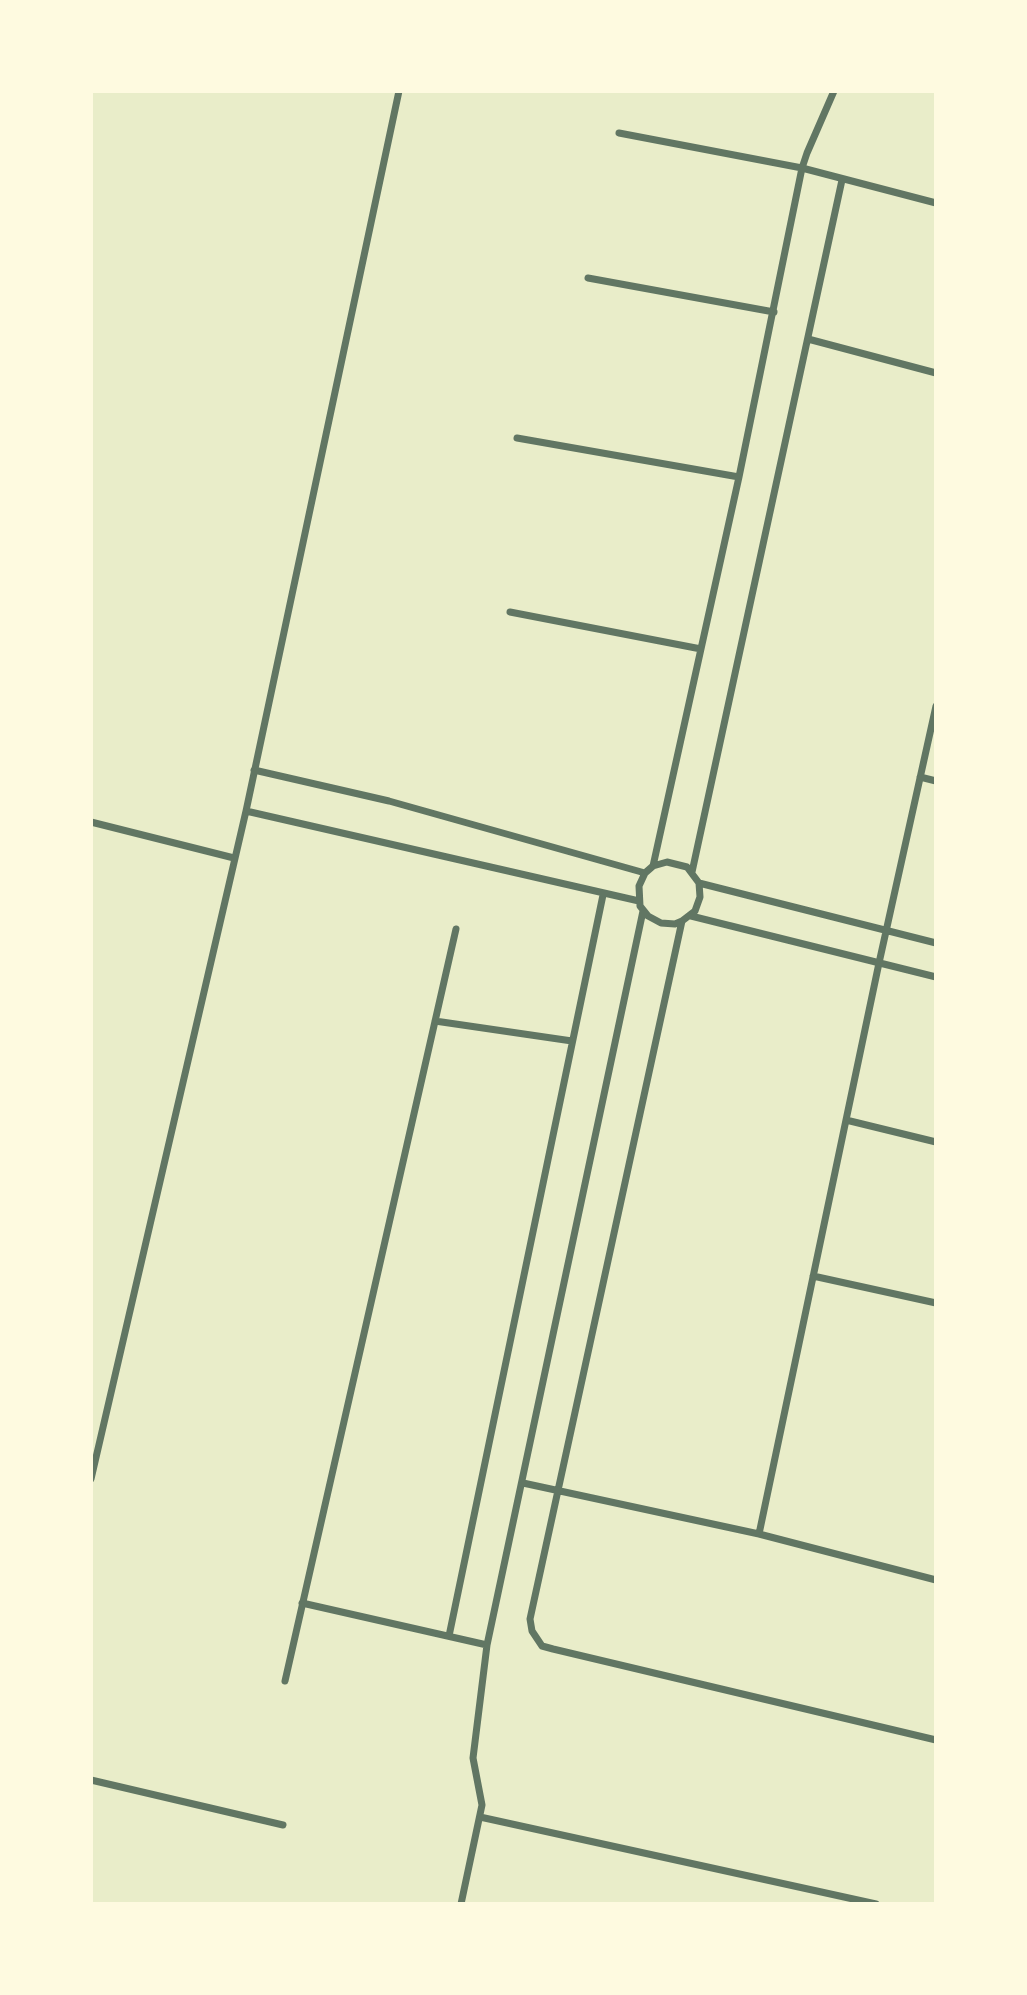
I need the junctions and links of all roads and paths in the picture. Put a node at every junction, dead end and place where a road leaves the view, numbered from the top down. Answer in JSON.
{"nodes":[{"id":1,"x":399,"y":91,"type":"edge"},
{"id":2,"x":834,"y":91,"type":"edge"},
{"id":3,"x":619,"y":133,"type":"dead end"},
{"id":4,"x":803,"y":168,"type":"junction"},
{"id":5,"x":842,"y":180,"type":"junction"},
{"id":6,"x":936,"y":203,"type":"edge"},
{"id":7,"x":588,"y":278,"type":"dead end"},
{"id":8,"x":774,"y":312,"type":"junction"},
{"id":9,"x":808,"y":339,"type":"junction"},
{"id":10,"x":936,"y":373,"type":"edge"},
{"id":11,"x":517,"y":438,"type":"dead end"},
{"id":12,"x":739,"y":477,"type":"junction"},
{"id":13,"x":510,"y":612,"type":"dead end"},
{"id":14,"x":701,"y":649,"type":"junction"},
{"id":15,"x":936,"y":706,"type":"edge"},
{"id":16,"x":254,"y":770,"type":"junction"},
{"id":17,"x":920,"y":777,"type":"junction"},
{"id":18,"x":936,"y":781,"type":"edge"},
{"id":19,"x":246,"y":811,"type":"junction"},
{"id":20,"x":91,"y":822,"type":"edge"},
{"id":21,"x":234,"y":858,"type":"junction"},
{"id":22,"x":653,"y":866,"type":"junction"},
{"id":23,"x":692,"y":872,"type":"junction"},
{"id":24,"x":645,"y":873,"type":"junction"},
{"id":25,"x":699,"y":883,"type":"junction"},
{"id":26,"x":603,"y":894,"type":"junction"},
{"id":27,"x":639,"y":901,"type":"junction"},
{"id":28,"x":643,"y":911,"type":"junction"},
{"id":29,"x":691,"y":916,"type":"junction"},
{"id":30,"x":682,"y":921,"type":"junction"},
{"id":31,"x":456,"y":929,"type":"dead end"},
{"id":32,"x":888,"y":931,"type":"junction"},
{"id":33,"x":936,"y":943,"type":"edge"},
{"id":34,"x":879,"y":963,"type":"junction"},
{"id":35,"x":936,"y":977,"type":"edge"},
{"id":36,"x":435,"y":1021,"type":"junction"},
{"id":37,"x":572,"y":1041,"type":"junction"},
{"id":38,"x":846,"y":1121,"type":"junction"},
{"id":39,"x":936,"y":1142,"type":"edge"},
{"id":40,"x":813,"y":1276,"type":"junction"},
{"id":41,"x":936,"y":1303,"type":"edge"},
{"id":42,"x":91,"y":1479,"type":"edge"},
{"id":43,"x":523,"y":1483,"type":"junction"},
{"id":44,"x":559,"y":1491,"type":"junction"},
{"id":45,"x":759,"y":1534,"type":"junction"},
{"id":46,"x":936,"y":1580,"type":"edge"},
{"id":47,"x":302,"y":1603,"type":"junction"},
{"id":48,"x":449,"y":1636,"type":"junction"},
{"id":49,"x":487,"y":1645,"type":"junction"},
{"id":50,"x":285,"y":1681,"type":"dead end"},
{"id":51,"x":936,"y":1740,"type":"edge"},
{"id":52,"x":91,"y":1780,"type":"edge"},
{"id":53,"x":480,"y":1817,"type":"junction"},
{"id":54,"x":283,"y":1825,"type":"dead end"},
{"id":55,"x":461,"y":1904,"type":"edge"},
{"id":56,"x":876,"y":1904,"type":"edge"}],
"edges":[{"from":1,"to":16,"type":"street"},
{"from":2,"to":4,"type":"street"},
{"from":3,"to":4,"type":"street"},
{"from":4,"to":5,"type":"street"},
{"from":4,"to":8,"type":"street"},
{"from":5,"to":6,"type":"street"},
{"from":5,"to":9,"type":"street"},
{"from":7,"to":8,"type":"street"},
{"from":8,"to":12,"type":"street"},
{"from":9,"to":10,"type":"street"},
{"from":9,"to":23,"type":"street"},
{"from":11,"to":12,"type":"street"},
{"from":12,"to":14,"type":"street"},
{"from":13,"to":14,"type":"street"},
{"from":14,"to":22,"type":"street"},
{"from":15,"to":17,"type":"street"},
{"from":16,"to":19,"type":"street"},
{"from":16,"to":24,"type":"street"},
{"from":17,"to":18,"type":"street"},
{"from":17,"to":32,"type":"street"},
{"from":19,"to":21,"type":"street"},
{"from":19,"to":26,"type":"street"},
{"from":20,"to":21,"type":"street"},
{"from":21,"to":42,"type":"street"},
{"from":22,"to":23,"type":"street"},
{"from":22,"to":24,"type":"street"},
{"from":23,"to":25,"type":"street"},
{"from":24,"to":27,"type":"street"},
{"from":25,"to":29,"type":"street"},
{"from":25,"to":32,"type":"street"},
{"from":26,"to":27,"type":"street"},
{"from":26,"to":37,"type":"street"},
{"from":27,"to":28,"type":"street"},
{"from":28,"to":30,"type":"street"},
{"from":28,"to":43,"type":"street"},
{"from":29,"to":30,"type":"street"},
{"from":29,"to":34,"type":"street"},
{"from":30,"to":44,"type":"street"},
{"from":31,"to":36,"type":"street"},
{"from":32,"to":33,"type":"street"},
{"from":32,"to":34,"type":"street"},
{"from":34,"to":35,"type":"street"},
{"from":34,"to":38,"type":"street"},
{"from":36,"to":37,"type":"street"},
{"from":36,"to":47,"type":"street"},
{"from":37,"to":48,"type":"street"},
{"from":38,"to":39,"type":"street"},
{"from":38,"to":40,"type":"street"},
{"from":40,"to":41,"type":"street"},
{"from":40,"to":45,"type":"street"},
{"from":43,"to":44,"type":"street"},
{"from":43,"to":49,"type":"street"},
{"from":44,"to":45,"type":"street"},
{"from":44,"to":51,"type":"street"},
{"from":45,"to":46,"type":"street"},
{"from":47,"to":48,"type":"street"},
{"from":47,"to":50,"type":"street"},
{"from":48,"to":49,"type":"street"},
{"from":49,"to":53,"type":"street"},
{"from":52,"to":54,"type":"street"},
{"from":53,"to":55,"type":"street"},
{"from":53,"to":56,"type":"street"}]}
